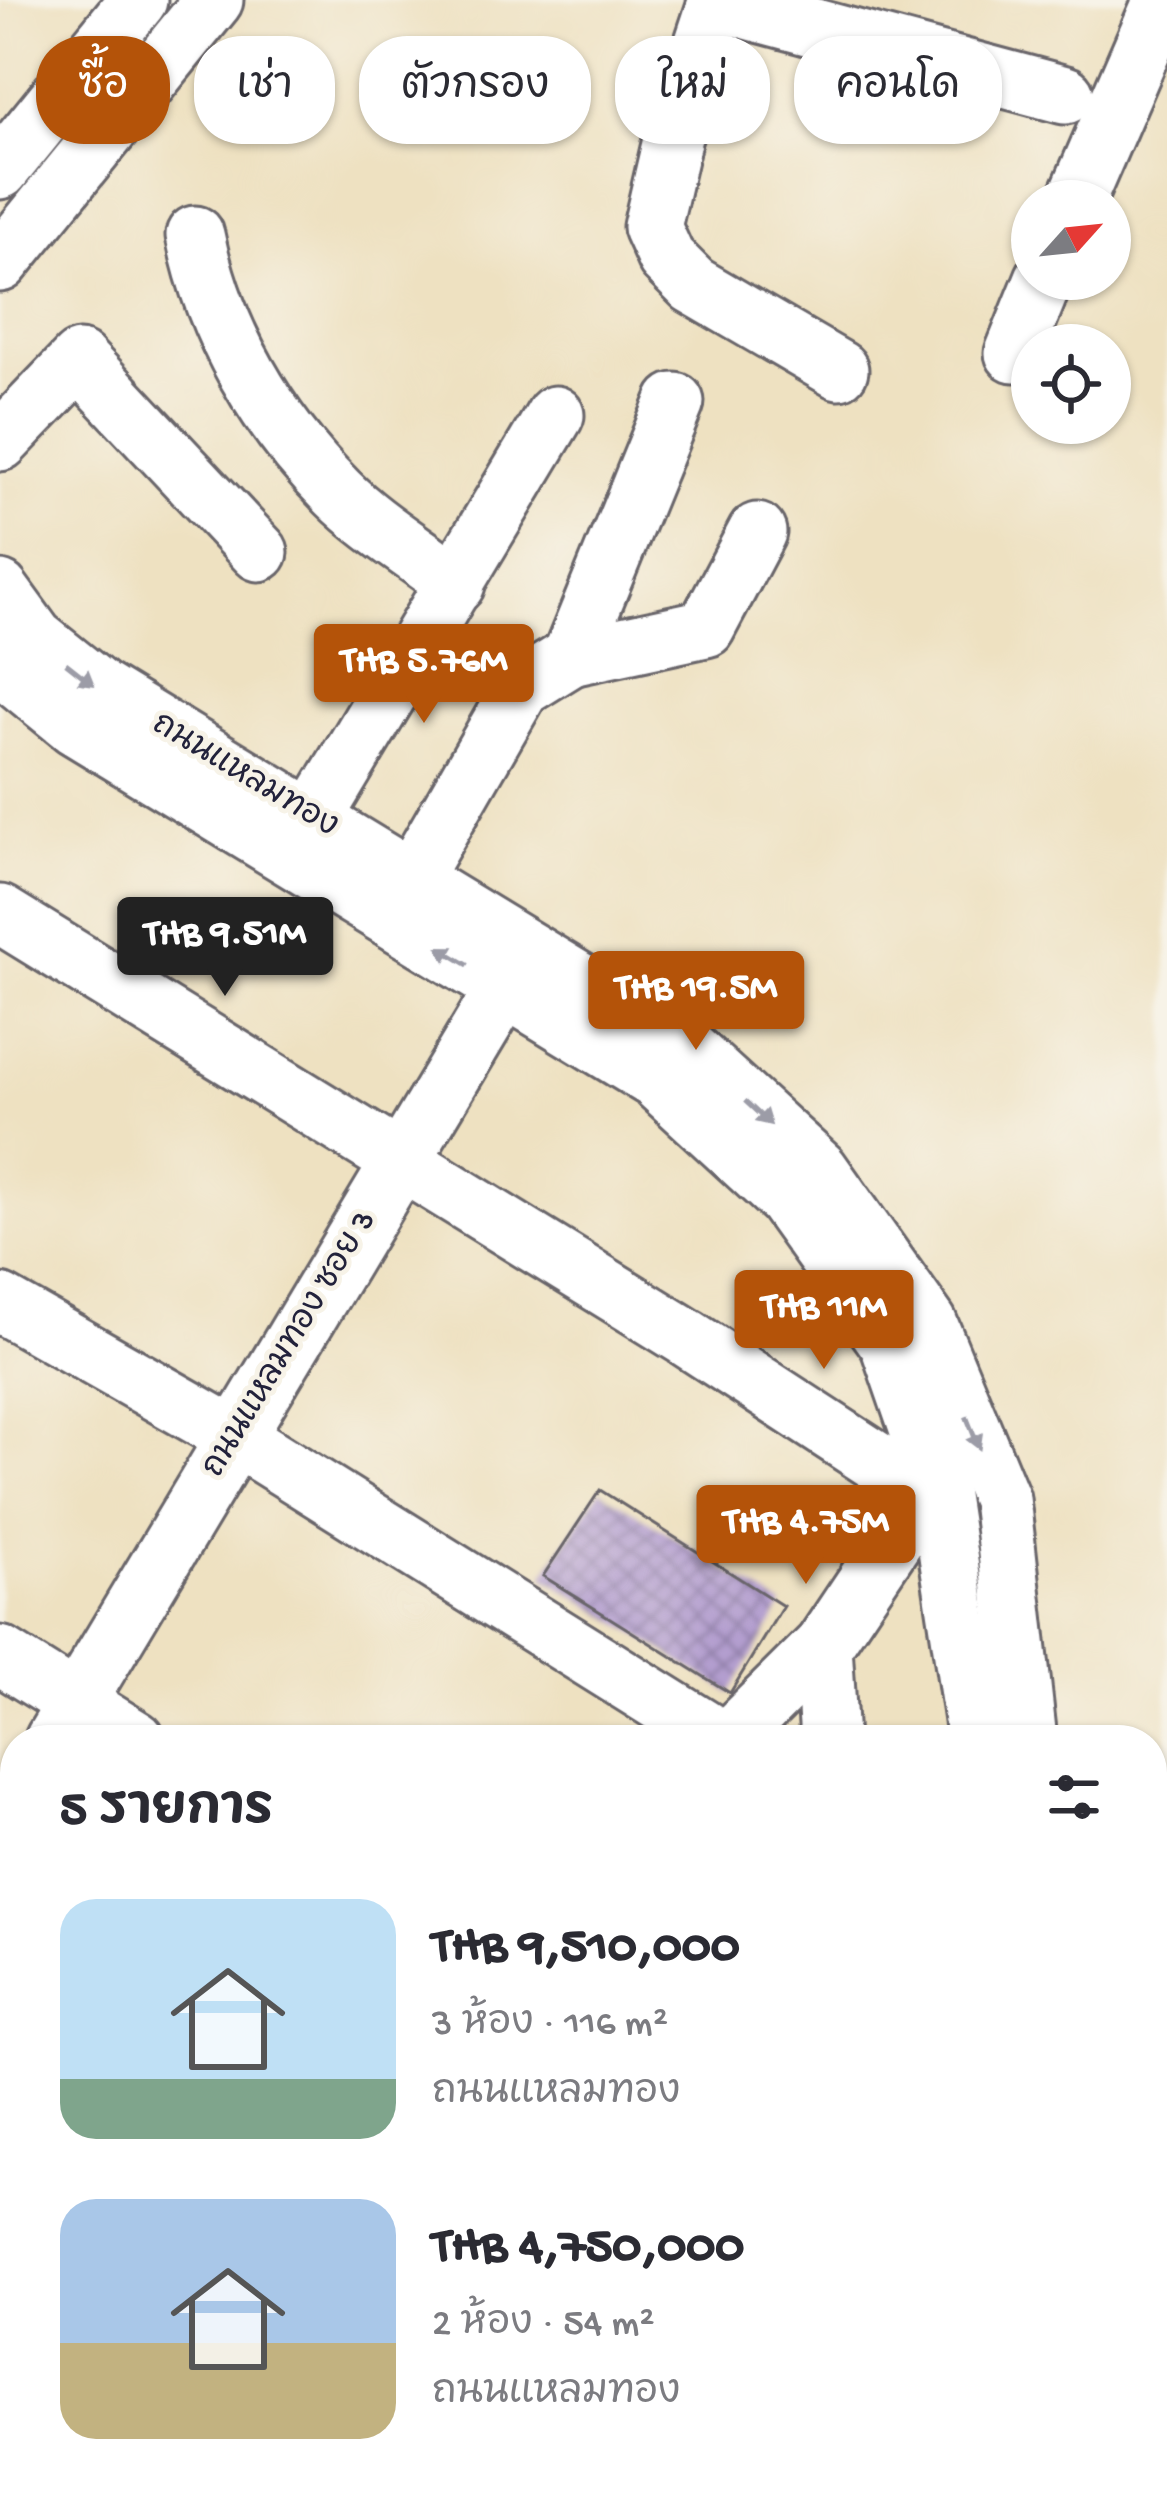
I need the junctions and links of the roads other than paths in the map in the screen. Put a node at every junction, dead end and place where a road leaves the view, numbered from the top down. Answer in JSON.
{"nodes":[{"id":1,"x":138,"y":0,"type":"edge"},
{"id":2,"x":214,"y":0,"type":"edge"},
{"id":3,"x":1163,"y":0,"type":"edge"},
{"id":4,"x":718,"y":1,"type":"edge"},
{"id":5,"x":1065,"y":95,"type":"dead end"},
{"id":6,"x":6,"y":150,"type":"edge"},
{"id":7,"x":1085,"y":180,"type":"edge"},
{"id":8,"x":63,"y":185,"type":"junction"},
{"id":9,"x":196,"y":235,"type":"dead end"},
{"id":10,"x":0,"y":263,"type":"edge"},
{"id":11,"x":839,"y":370,"type":"dead end"},
{"id":12,"x":674,"y":402,"type":"dead end"},
{"id":13,"x":555,"y":415,"type":"dead end"},
{"id":14,"x":0,"y":442,"type":"edge"},
{"id":15,"x":757,"y":532,"type":"dead end"},
{"id":16,"x":259,"y":552,"type":"dead end"},
{"id":17,"x":456,"y":584,"type":"junction"},
{"id":18,"x":0,"y":590,"type":"edge"},
{"id":19,"x":571,"y":657,"type":"junction"},
{"id":20,"x":0,"y":665,"type":"edge"},
{"id":21,"x":313,"y":819,"type":"junction"},
{"id":22,"x":411,"y":879,"type":"junction"},
{"id":23,"x":0,"y":914,"type":"edge"},
{"id":24,"x":517,"y":969,"type":"junction"},
{"id":25,"x":400,"y":1163,"type":"junction"},
{"id":26,"x":0,"y":1303,"type":"edge"},
{"id":27,"x":236,"y":1437,"type":"junction"},
{"id":28,"x":937,"y":1483,"type":"junction"},
{"id":29,"x":823,"y":1646,"type":"junction"},
{"id":30,"x":0,"y":1655,"type":"edge"},
{"id":31,"x":66,"y":1720,"type":"edge"},
{"id":32,"x":701,"y":1725,"type":"edge"},
{"id":33,"x":741,"y":1725,"type":"edge"},
{"id":34,"x":828,"y":1725,"type":"edge"},
{"id":35,"x":974,"y":1725,"type":"edge"},
{"id":36,"x":1026,"y":1725,"type":"edge"}],
"edges":[{"from":1,"to":6,"type":"street"},
{"from":2,"to":8,"type":"street"},
{"from":3,"to":7,"type":"street"},
{"from":4,"to":5,"type":"street"},
{"from":4,"to":11,"type":"street"},
{"from":6,"to":8,"type":"street"},
{"from":8,"to":10,"type":"street"},
{"from":9,"to":17,"type":"street"},
{"from":12,"to":19,"type":"street"},
{"from":13,"to":17,"type":"street"},
{"from":14,"to":16,"type":"street"},
{"from":15,"to":19,"type":"street"},
{"from":17,"to":21,"type":"street"},
{"from":18,"to":21,"type":"street","name":"ถนนแหลมทอง","one_way":true},
{"from":19,"to":22,"type":"street"},
{"from":24,"to":20,"type":"street","name":"ถนนแหลมทอง","one_way":true},
{"from":21,"to":22,"type":"street","name":"ถนนแหลมทอง"},
{"from":22,"to":24,"type":"street","name":"ถนนแหลมทอง"},
{"from":23,"to":25,"type":"street"},
{"from":24,"to":25,"type":"street","name":"ถนนแหลมทอง ซอย 3"},
{"from":24,"to":28,"type":"street","name":"ถนนแหลมทอง"},
{"from":24,"to":36,"type":"street","name":"ถนนแหลมทอง","one_way":true},
{"from":25,"to":27,"type":"street","name":"ถนนแหลมทอง ซอย 3"},
{"from":25,"to":28,"type":"street"},
{"from":26,"to":27,"type":"street"},
{"from":27,"to":31,"type":"street","name":"ถนนแหลมทอง ซอย 3"},
{"from":27,"to":32,"type":"street"},
{"from":28,"to":29,"type":"street"},
{"from":28,"to":35,"type":"street","name":"ถนนแหลมทอง"},
{"from":29,"to":33,"type":"street"},
{"from":29,"to":34,"type":"street"},
{"from":30,"to":31,"type":"street"}]}
